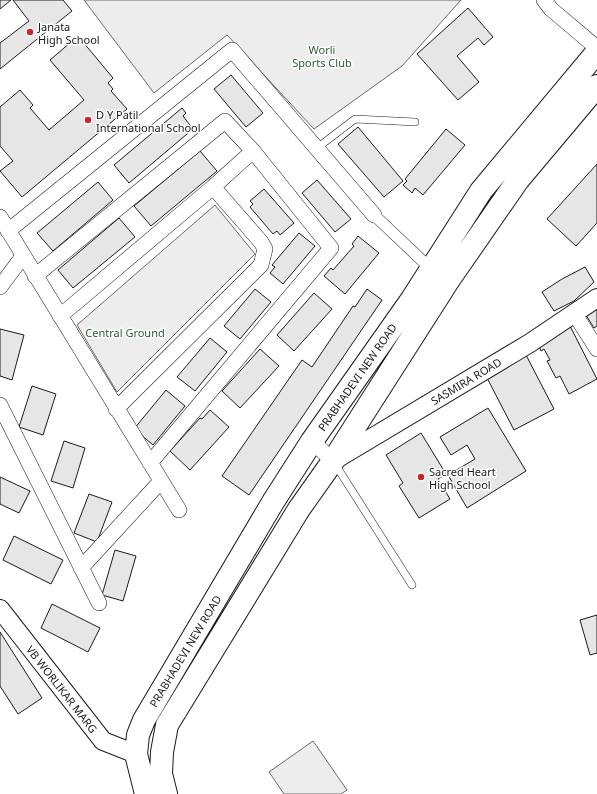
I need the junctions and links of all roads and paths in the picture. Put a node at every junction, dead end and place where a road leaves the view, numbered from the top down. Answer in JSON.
{"nodes":[{"id":1,"x":544,"y":0,"type":"edge"},
{"id":2,"x":597,"y":48,"type":"edge"},
{"id":3,"x":597,"y":52,"type":"edge"},
{"id":4,"x":597,"y":86,"type":"edge"},
{"id":5,"x":415,"y":122,"type":"dead end"},
{"id":6,"x":317,"y":148,"type":"junction"},
{"id":7,"x":252,"y":151,"type":"junction"},
{"id":8,"x":213,"y":187,"type":"junction"},
{"id":9,"x":374,"y":214,"type":"joint"},
{"id":10,"x":0,"y":217,"type":"edge"},
{"id":11,"x":8,"y":231,"type":"junction"},
{"id":12,"x":23,"y":256,"type":"junction"},
{"id":13,"x":431,"y":269,"type":"junction"},
{"id":14,"x":35,"y":276,"type":"junction"},
{"id":15,"x":0,"y":286,"type":"edge"},
{"id":16,"x":597,"y":298,"type":"edge"},
{"id":17,"x":574,"y":313,"type":"junction"},
{"id":18,"x":60,"y":316,"type":"junction"},
{"id":19,"x":597,"y":349,"type":"edge"},
{"id":20,"x":0,"y":405,"type":"edge"},
{"id":21,"x":116,"y":408,"type":"junction"},
{"id":22,"x":312,"y":440,"type":"junction"},
{"id":23,"x":333,"y":461,"type":"junction"},
{"id":24,"x":150,"y":463,"type":"junction"},
{"id":25,"x":161,"y":481,"type":"junction"},
{"id":26,"x":179,"y":510,"type":"dead end"},
{"id":27,"x":81,"y":568,"type":"junction"},
{"id":28,"x":412,"y":585,"type":"dead end"},
{"id":29,"x":99,"y":603,"type":"dead end"},
{"id":30,"x":0,"y":609,"type":"edge"},
{"id":31,"x":136,"y":754,"type":"junction"},
{"id":32,"x":146,"y":794,"type":"edge"},
{"id":33,"x":166,"y":794,"type":"edge"}],
"edges":[{"from":1,"to":2,"type":"street"},
{"from":3,"to":13,"type":"main road","name":"PRABHADEVI NEW ROAD"},
{"from":4,"to":23,"type":"main road","name":"PRABHADEVI NEW ROAD"},
{"from":5,"to":6,"type":"lane"},
{"from":6,"to":9,"type":"street"},
{"from":6,"to":11,"type":"street"},
{"from":7,"to":8,"type":"street"},
{"from":7,"to":14,"type":"street"},
{"from":7,"to":24,"type":"street"},
{"from":8,"to":18,"type":"street"},
{"from":8,"to":21,"type":"street"},
{"from":9,"to":13,"type":"street"},
{"from":10,"to":11,"type":"street"},
{"from":11,"to":12,"type":"street"},
{"from":12,"to":14,"type":"street"},
{"from":12,"to":15,"type":"street"},
{"from":13,"to":22,"type":"main road","name":"PRABHADEVI NEW ROAD"},
{"from":14,"to":18,"type":"street"},
{"from":16,"to":17,"type":"street","name":"SASMIRA ROAD"},
{"from":17,"to":19,"type":"street"},
{"from":17,"to":23,"type":"street","name":"SASMIRA ROAD"},
{"from":18,"to":21,"type":"street"},
{"from":20,"to":27,"type":"street"},
{"from":21,"to":24,"type":"street"},
{"from":22,"to":23,"type":"street"},
{"from":22,"to":31,"type":"main road","name":"PRABHADEVI NEW ROAD"},
{"from":23,"to":28,"type":"lane"},
{"from":23,"to":33,"type":"main road","name":"PRABHADEVI NEW ROAD"},
{"from":24,"to":25,"type":"street"},
{"from":25,"to":26,"type":"street"},
{"from":25,"to":27,"type":"street"},
{"from":27,"to":29,"type":"street"},
{"from":30,"to":31,"type":"street","name":"VB WORLIKAR MARG"},
{"from":31,"to":32,"type":"main road"}]}
